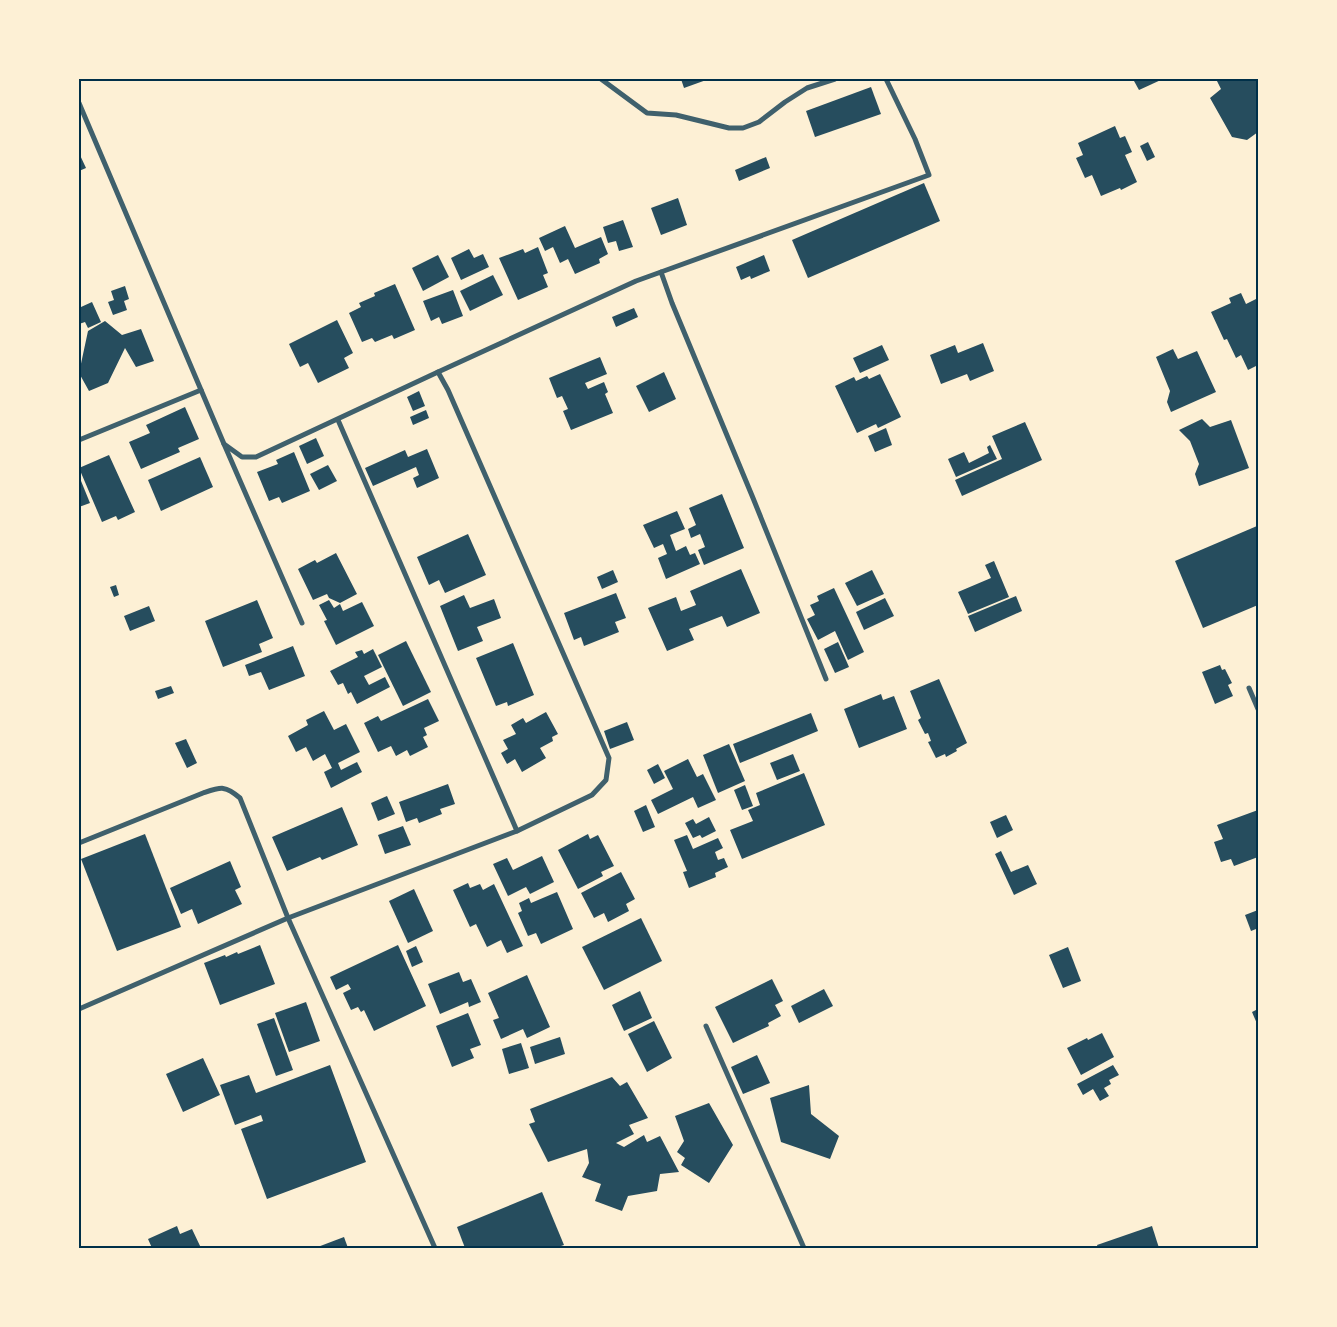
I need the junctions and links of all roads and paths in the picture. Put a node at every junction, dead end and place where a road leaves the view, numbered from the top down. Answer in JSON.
{"nodes":[{"id":1,"x":601,"y":79,"type":"edge"},
{"id":2,"x":835,"y":79,"type":"edge"},
{"id":3,"x":886,"y":79,"type":"edge"},
{"id":4,"x":79,"y":103,"type":"edge"},
{"id":5,"x":661,"y":272,"type":"junction"},
{"id":6,"x":438,"y":372,"type":"junction"},
{"id":7,"x":202,"y":390,"type":"junction"},
{"id":8,"x":338,"y":420,"type":"junction"},
{"id":9,"x":79,"y":440,"type":"edge"},
{"id":10,"x":224,"y":444,"type":"junction"},
{"id":11,"x":302,"y":623,"type":"dead end"},
{"id":12,"x":826,"y":678,"type":"dead end"},
{"id":13,"x":1249,"y":688,"type":"dead end"},
{"id":14,"x":1258,"y":709,"type":"edge"},
{"id":15,"x":517,"y":831,"type":"junction"},
{"id":16,"x":79,"y":843,"type":"edge"},
{"id":17,"x":288,"y":918,"type":"junction"},
{"id":18,"x":79,"y":1009,"type":"edge"},
{"id":19,"x":706,"y":1026,"type":"dead end"},
{"id":20,"x":435,"y":1248,"type":"edge"},
{"id":21,"x":804,"y":1248,"type":"edge"}],
"edges":[{"from":1,"to":2,"type":"street"},
{"from":3,"to":5,"type":"street"},
{"from":4,"to":7,"type":"street"},
{"from":5,"to":6,"type":"street"},
{"from":5,"to":12,"type":"street"},
{"from":6,"to":8,"type":"street"},
{"from":6,"to":15,"type":"street"},
{"from":7,"to":9,"type":"street"},
{"from":7,"to":10,"type":"street"},
{"from":8,"to":10,"type":"street"},
{"from":8,"to":15,"type":"street"},
{"from":10,"to":11,"type":"street"},
{"from":13,"to":14,"type":"street"},
{"from":15,"to":17,"type":"street"},
{"from":16,"to":17,"type":"street"},
{"from":17,"to":18,"type":"street"},
{"from":17,"to":20,"type":"street"},
{"from":19,"to":21,"type":"street"}]}
